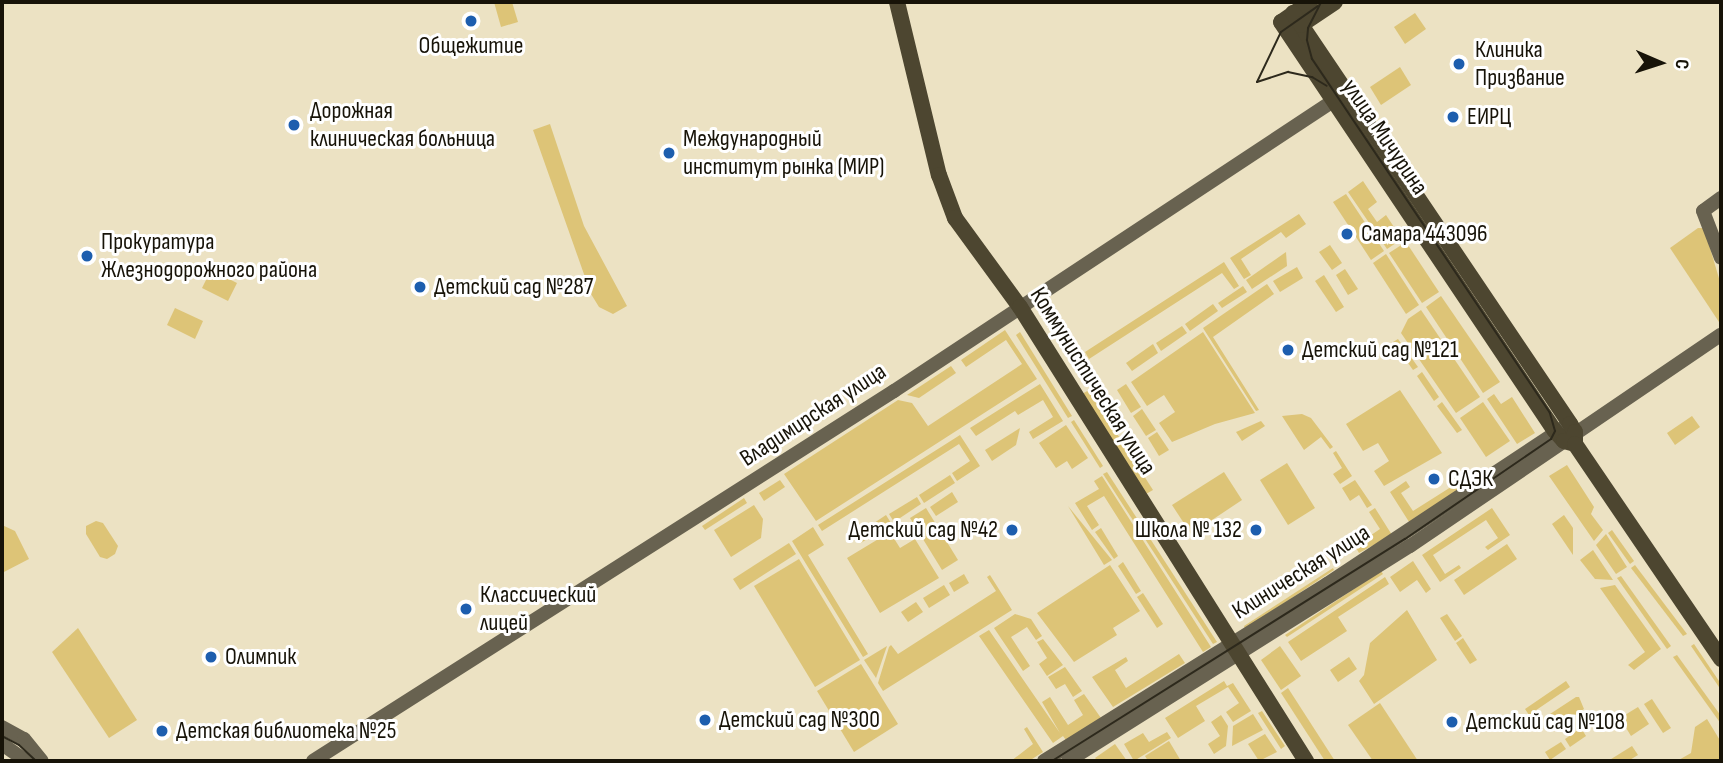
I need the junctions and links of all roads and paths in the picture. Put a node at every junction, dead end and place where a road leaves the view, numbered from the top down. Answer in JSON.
{"nodes":[{"id":1,"x":897,"y":2,"type":"edge"},
{"id":2,"x":1310,"y":2,"type":"edge"},
{"id":3,"x":1335,"y":2,"type":"edge"},
{"id":4,"x":1292,"y":20,"type":"junction"},
{"id":5,"x":1333,"y":100,"type":"junction"},
{"id":6,"x":1721,"y":198,"type":"edge"},
{"id":7,"x":1721,"y":258,"type":"edge"},
{"id":8,"x":1020,"y":307,"type":"junction"},
{"id":9,"x":1721,"y":335,"type":"edge"},
{"id":10,"x":1570,"y":433,"type":"junction"},
{"id":11,"x":1235,"y":649,"type":"junction"},
{"id":12,"x":1721,"y":659,"type":"edge"},
{"id":13,"x":2,"y":727,"type":"edge"},
{"id":14,"x":2,"y":744,"type":"edge"},
{"id":15,"x":26,"y":761,"type":"edge"},
{"id":16,"x":42,"y":761,"type":"edge"},
{"id":17,"x":313,"y":761,"type":"edge"},
{"id":18,"x":1044,"y":761,"type":"edge"},
{"id":19,"x":1068,"y":761,"type":"edge"},
{"id":20,"x":1306,"y":761,"type":"edge"}],
"edges":[{"from":1,"to":8,"type":"main road","name":"Коммунистическая улица"},
{"from":2,"to":4,"type":"main road"},
{"from":3,"to":4,"type":"main road"},
{"from":4,"to":5,"type":"main road","name":"улица Мичурина"},
{"from":4,"to":10,"type":"main road","name":"улица Мичурина"},
{"from":5,"to":8,"type":"street","name":"Владимирская улица"},
{"from":5,"to":10,"type":"main road","name":"улица Мичурина"},
{"from":6,"to":7,"type":"street"},
{"from":8,"to":11,"type":"main road","name":"Коммунистическая улица"},
{"from":8,"to":17,"type":"street","name":"Владимирская улица"},
{"from":9,"to":10,"type":"street","name":"Клиническая улица"},
{"from":10,"to":11,"type":"street","name":"Клиническая улица"},
{"from":10,"to":12,"type":"main road","name":"улица Мичурина"},
{"from":11,"to":18,"type":"street","name":"Клиническая улица"},
{"from":11,"to":19,"type":"street","name":"Клиническая улица"},
{"from":11,"to":20,"type":"main road","name":"Коммунистическая улица"},
{"from":13,"to":16,"type":"street"},
{"from":14,"to":15,"type":"street"}]}
